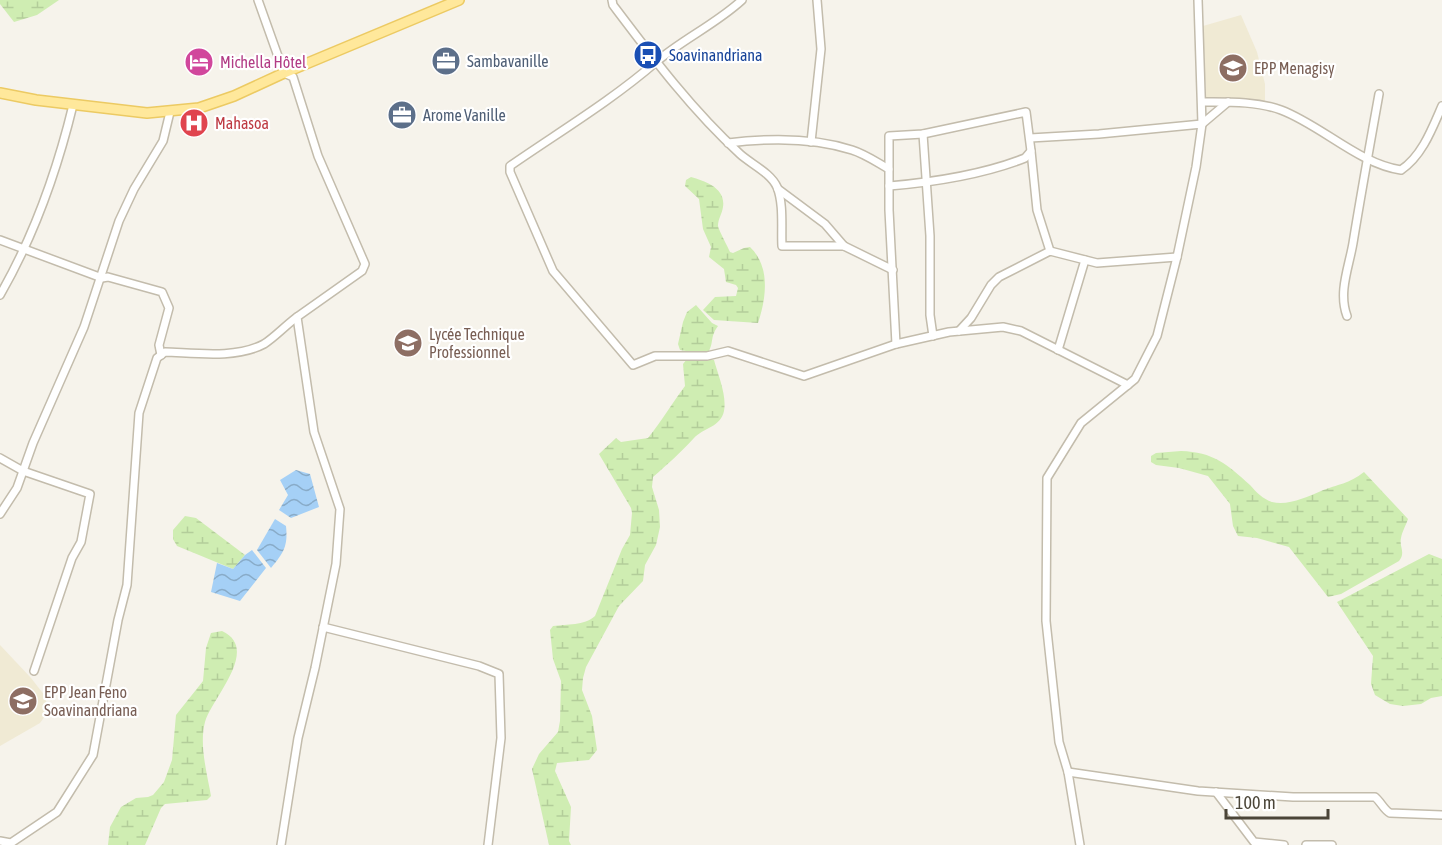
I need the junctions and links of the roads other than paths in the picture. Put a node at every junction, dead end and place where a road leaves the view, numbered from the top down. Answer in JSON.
{"nodes":[{"id":1,"x":258,"y":0,"type":"edge"},
{"id":2,"x":459,"y":0,"type":"edge"},
{"id":3,"x":612,"y":0,"type":"edge"},
{"id":4,"x":742,"y":0,"type":"edge"},
{"id":5,"x":817,"y":0,"type":"edge"},
{"id":6,"x":1198,"y":0,"type":"edge"},
{"id":7,"x":446,"y":3,"type":"edge"},
{"id":8,"x":656,"y":62,"type":"junction"},
{"id":9,"x":284,"y":73,"type":"junction"},
{"id":10,"x":0,"y":93,"type":"edge"},
{"id":11,"x":1379,"y":94,"type":"dead end"},
{"id":12,"x":1202,"y":102,"type":"junction"},
{"id":13,"x":1229,"y":102,"type":"junction"},
{"id":14,"x":73,"y":105,"type":"junction"},
{"id":15,"x":1442,"y":106,"type":"edge"},
{"id":16,"x":170,"y":112,"type":"junction"},
{"id":17,"x":1202,"y":124,"type":"junction"},
{"id":18,"x":923,"y":134,"type":"junction"},
{"id":19,"x":1030,"y":138,"type":"junction"},
{"id":20,"x":811,"y":142,"type":"junction"},
{"id":21,"x":728,"y":143,"type":"junction"},
{"id":22,"x":1031,"y":151,"type":"junction"},
{"id":23,"x":1368,"y":159,"type":"junction"},
{"id":24,"x":889,"y":169,"type":"junction"},
{"id":25,"x":926,"y":183,"type":"junction"},
{"id":26,"x":889,"y":186,"type":"junction"},
{"id":27,"x":778,"y":188,"type":"junction"},
{"id":28,"x":0,"y":240,"type":"edge"},
{"id":29,"x":843,"y":246,"type":"junction"},
{"id":30,"x":24,"y":247,"type":"junction"},
{"id":31,"x":1050,"y":250,"type":"junction"},
{"id":32,"x":1177,"y":257,"type":"junction"},
{"id":33,"x":1085,"y":260,"type":"junction"},
{"id":34,"x":893,"y":270,"type":"junction"},
{"id":35,"x":102,"y":278,"type":"junction"},
{"id":36,"x":0,"y":295,"type":"edge"},
{"id":37,"x":297,"y":316,"type":"junction"},
{"id":38,"x":1347,"y":316,"type":"dead end"},
{"id":39,"x":959,"y":331,"type":"junction"},
{"id":40,"x":933,"y":336,"type":"junction"},
{"id":41,"x":896,"y":344,"type":"junction"},
{"id":42,"x":1058,"y":350,"type":"junction"},
{"id":43,"x":161,"y":355,"type":"junction"},
{"id":44,"x":1128,"y":386,"type":"junction"},
{"id":45,"x":0,"y":458,"type":"edge"},
{"id":46,"x":23,"y":471,"type":"junction"},
{"id":47,"x":0,"y":514,"type":"edge"},
{"id":48,"x":323,"y":627,"type":"junction"},
{"id":49,"x":34,"y":671,"type":"dead end"},
{"id":50,"x":1068,"y":772,"type":"junction"},
{"id":51,"x":1216,"y":792,"type":"junction"},
{"id":52,"x":1442,"y":815,"type":"edge"},
{"id":53,"x":0,"y":841,"type":"edge"},
{"id":54,"x":281,"y":845,"type":"edge"},
{"id":55,"x":488,"y":845,"type":"edge"},
{"id":56,"x":1080,"y":845,"type":"edge"},
{"id":57,"x":1284,"y":845,"type":"edge"},
{"id":58,"x":1306,"y":845,"type":"edge"},
{"id":59,"x":1332,"y":845,"type":"edge"}],
"edges":[{"from":1,"to":9,"type":"street"},
{"from":2,"to":7,"type":"main road"},
{"from":3,"to":8,"type":"street"},
{"from":4,"to":8,"type":"street"},
{"from":5,"to":20,"type":"street"},
{"from":6,"to":12,"type":"street"},
{"from":7,"to":9,"type":"main road"},
{"from":8,"to":21,"type":"street"},
{"from":8,"to":41,"type":"street"},
{"from":9,"to":16,"type":"main road"},
{"from":9,"to":37,"type":"street"},
{"from":10,"to":14,"type":"main road"},
{"from":11,"to":23,"type":"street"},
{"from":12,"to":13,"type":"street"},
{"from":12,"to":17,"type":"street"},
{"from":13,"to":17,"type":"street"},
{"from":13,"to":23,"type":"street"},
{"from":14,"to":16,"type":"main road"},
{"from":14,"to":30,"type":"street"},
{"from":15,"to":23,"type":"street"},
{"from":16,"to":35,"type":"street"},
{"from":17,"to":19,"type":"street"},
{"from":17,"to":32,"type":"street"},
{"from":18,"to":19,"type":"street"},
{"from":18,"to":24,"type":"street"},
{"from":18,"to":25,"type":"street"},
{"from":19,"to":22,"type":"street"},
{"from":20,"to":21,"type":"street"},
{"from":20,"to":24,"type":"street"},
{"from":21,"to":27,"type":"street"},
{"from":22,"to":25,"type":"street"},
{"from":22,"to":31,"type":"street"},
{"from":23,"to":38,"type":"street"},
{"from":24,"to":26,"type":"street"},
{"from":25,"to":26,"type":"street"},
{"from":25,"to":40,"type":"street"},
{"from":26,"to":34,"type":"street"},
{"from":27,"to":29,"type":"street"},
{"from":27,"to":29,"type":"street"},
{"from":28,"to":30,"type":"street"},
{"from":29,"to":34,"type":"street"},
{"from":30,"to":35,"type":"street"},
{"from":30,"to":36,"type":"street"},
{"from":31,"to":33,"type":"street"},
{"from":31,"to":39,"type":"street"},
{"from":32,"to":33,"type":"street"},
{"from":32,"to":44,"type":"street"},
{"from":33,"to":42,"type":"street"},
{"from":34,"to":41,"type":"street"},
{"from":35,"to":43,"type":"street"},
{"from":35,"to":46,"type":"street"},
{"from":37,"to":43,"type":"street"},
{"from":37,"to":48,"type":"street"},
{"from":39,"to":40,"type":"street"},
{"from":39,"to":42,"type":"street"},
{"from":40,"to":41,"type":"street"},
{"from":42,"to":44,"type":"street"},
{"from":43,"to":53,"type":"street"},
{"from":44,"to":50,"type":"street"},
{"from":45,"to":46,"type":"street"},
{"from":46,"to":47,"type":"street"},
{"from":46,"to":49,"type":"street"},
{"from":48,"to":54,"type":"street"},
{"from":48,"to":55,"type":"street"},
{"from":50,"to":51,"type":"street"},
{"from":50,"to":56,"type":"street"},
{"from":51,"to":52,"type":"street"},
{"from":51,"to":57,"type":"street"},
{"from":58,"to":59,"type":"street"}]}
